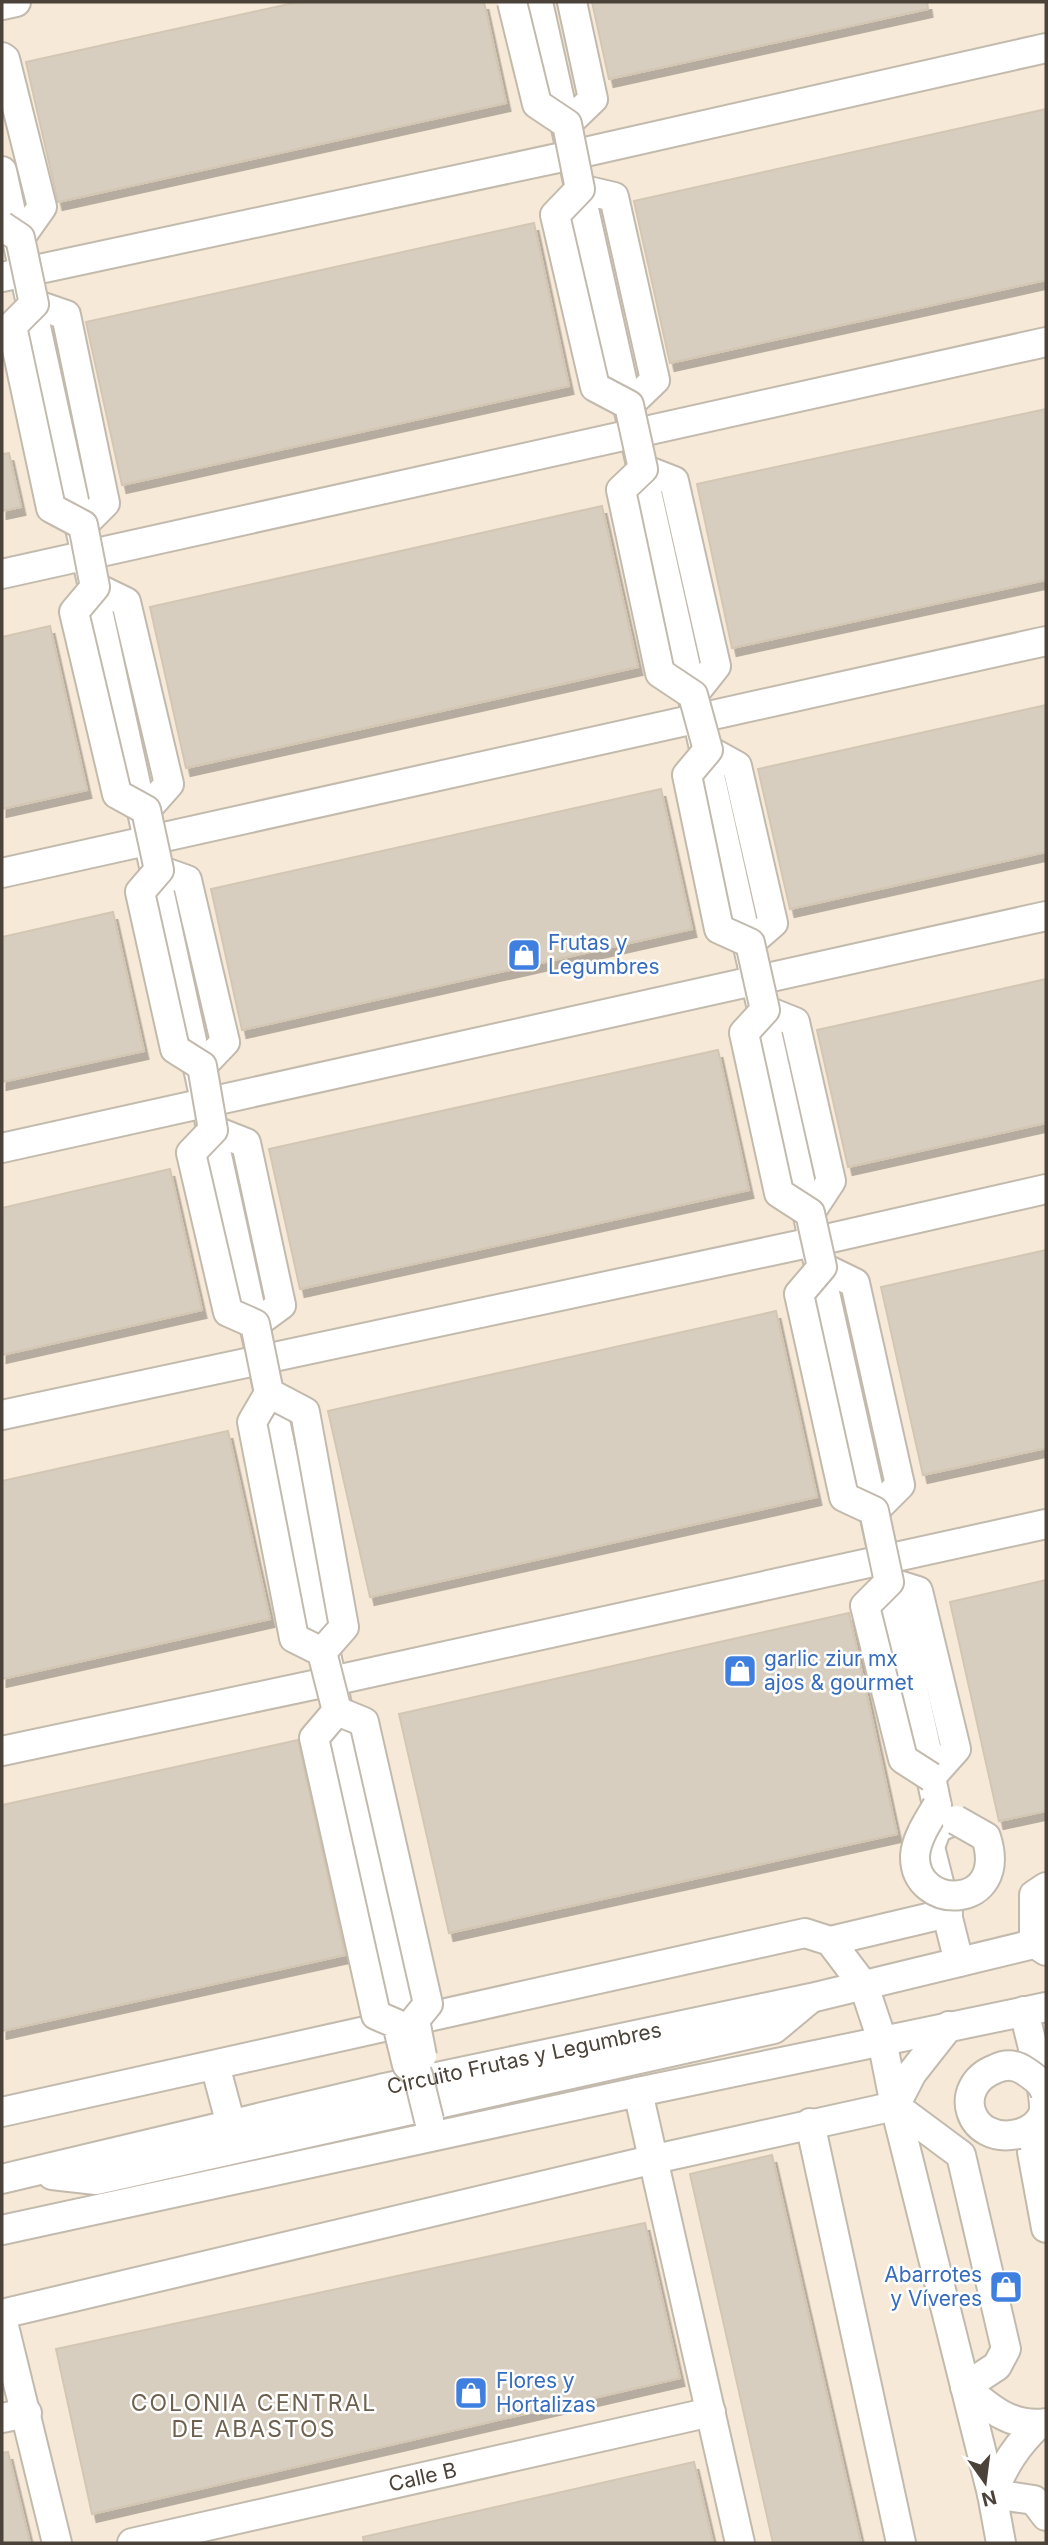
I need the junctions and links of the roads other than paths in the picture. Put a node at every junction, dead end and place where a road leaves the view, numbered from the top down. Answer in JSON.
{"nodes":[{"id":1,"x":16,"y":2,"type":"edge"},
{"id":2,"x":512,"y":2,"type":"edge"},
{"id":3,"x":538,"y":2,"type":"edge"},
{"id":4,"x":572,"y":2,"type":"edge"},
{"id":5,"x":2,"y":5,"type":"edge"},
{"id":6,"x":1046,"y":48,"type":"edge"},
{"id":7,"x":2,"y":57,"type":"edge"},
{"id":8,"x":567,"y":124,"type":"junction"},
{"id":9,"x":572,"y":155,"type":"junction"},
{"id":10,"x":2,"y":172,"type":"edge"},
{"id":11,"x":580,"y":189,"type":"junction"},
{"id":12,"x":11,"y":232,"type":"edge"},
{"id":13,"x":13,"y":274,"type":"edge"},
{"id":14,"x":34,"y":304,"type":"junction"},
{"id":15,"x":1046,"y":342,"type":"edge"},
{"id":16,"x":629,"y":405,"type":"junction"},
{"id":17,"x":634,"y":433,"type":"junction"},
{"id":18,"x":643,"y":469,"type":"junction"},
{"id":19,"x":83,"y":525,"type":"junction"},
{"id":20,"x":86,"y":554,"type":"junction"},
{"id":21,"x":2,"y":574,"type":"edge"},
{"id":22,"x":95,"y":587,"type":"junction"},
{"id":23,"x":1046,"y":641,"type":"edge"},
{"id":24,"x":695,"y":707,"type":"junction"},
{"id":25,"x":708,"y":750,"type":"junction"},
{"id":26,"x":146,"y":810,"type":"junction"},
{"id":27,"x":148,"y":840,"type":"junction"},
{"id":28,"x":159,"y":870,"type":"junction"},
{"id":29,"x":2,"y":873,"type":"edge"},
{"id":30,"x":1046,"y":916,"type":"edge"},
{"id":31,"x":750,"y":943,"type":"junction"},
{"id":32,"x":754,"y":979,"type":"junction"},
{"id":33,"x":765,"y":1010,"type":"junction"},
{"id":34,"x":202,"y":1066,"type":"junction"},
{"id":35,"x":205,"y":1102,"type":"junction"},
{"id":36,"x":213,"y":1129,"type":"junction"},
{"id":37,"x":2,"y":1148,"type":"edge"},
{"id":38,"x":1046,"y":1189,"type":"edge"},
{"id":39,"x":810,"y":1213,"type":"junction"},
{"id":40,"x":817,"y":1255,"type":"junction"},
{"id":41,"x":256,"y":1325,"type":"junction"},
{"id":42,"x":261,"y":1360,"type":"junction"},
{"id":43,"x":269,"y":1393,"type":"junction"},
{"id":44,"x":2,"y":1415,"type":"edge"},
{"id":45,"x":874,"y":1511,"type":"junction"},
{"id":46,"x":1046,"y":1524,"type":"edge"},
{"id":47,"x":887,"y":1571,"type":"junction"},
{"id":48,"x":321,"y":1652,"type":"junction"},
{"id":49,"x":332,"y":1681,"type":"junction"},
{"id":50,"x":337,"y":1711,"type":"junction"},
{"id":51,"x":2,"y":1751,"type":"edge"},
{"id":52,"x":929,"y":1767,"type":"junction"},
{"id":53,"x":1046,"y":1887,"type":"edge"},
{"id":54,"x":948,"y":1913,"type":"junction"},
{"id":55,"x":830,"y":1941,"type":"junction"},
{"id":56,"x":1042,"y":1945,"type":"edge"},
{"id":57,"x":959,"y":1962,"type":"junction"},
{"id":58,"x":864,"y":1986,"type":"junction"},
{"id":59,"x":811,"y":1998,"type":"junction"},
{"id":60,"x":402,"y":2002,"type":"dead end"},
{"id":61,"x":1041,"y":2007,"type":"edge"},
{"id":62,"x":949,"y":2026,"type":"junction"},
{"id":63,"x":882,"y":2040,"type":"junction"},
{"id":64,"x":784,"y":2061,"type":"junction"},
{"id":65,"x":215,"y":2065,"type":"junction"},
{"id":66,"x":418,"y":2076,"type":"junction"},
{"id":67,"x":638,"y":2092,"type":"junction"},
{"id":68,"x":1046,"y":2094,"type":"edge"},
{"id":69,"x":895,"y":2106,"type":"junction"},
{"id":70,"x":2,"y":2112,"type":"edge"},
{"id":71,"x":428,"y":2113,"type":"junction"},
{"id":72,"x":1046,"y":2122,"type":"edge"},
{"id":73,"x":810,"y":2123,"type":"junction"},
{"id":74,"x":231,"y":2125,"type":"junction"},
{"id":75,"x":655,"y":2159,"type":"junction"},
{"id":76,"x":15,"y":2176,"type":"edge"},
{"id":77,"x":98,"y":2187,"type":"junction"},
{"id":78,"x":65,"y":2216,"type":"junction"},
{"id":79,"x":1046,"y":2228,"type":"edge"},
{"id":80,"x":2,"y":2230,"type":"edge"},
{"id":81,"x":2,"y":2316,"type":"edge"},
{"id":82,"x":965,"y":2387,"type":"junction"},
{"id":83,"x":711,"y":2412,"type":"junction"},
{"id":84,"x":14,"y":2416,"type":"edge"},
{"id":85,"x":1043,"y":2424,"type":"edge"},
{"id":86,"x":992,"y":2494,"type":"junction"},
{"id":87,"x":1046,"y":2516,"type":"edge"},
{"id":88,"x":57,"y":2543,"type":"edge"},
{"id":89,"x":132,"y":2543,"type":"edge"},
{"id":90,"x":740,"y":2543,"type":"edge"},
{"id":91,"x":901,"y":2543,"type":"edge"},
{"id":92,"x":1001,"y":2543,"type":"edge"}],
"edges":[{"from":1,"to":5,"type":"street"},
{"from":2,"to":8,"type":"street","bridge":true},
{"from":3,"to":9,"type":"street"},
{"from":4,"to":8,"type":"street"},
{"from":6,"to":9,"type":"street"},
{"from":7,"to":12,"type":"street"},
{"from":8,"to":11,"type":"street","bridge":true},
{"from":9,"to":13,"type":"street"},
{"from":9,"to":17,"type":"street"},
{"from":10,"to":13,"type":"street"},
{"from":11,"to":16,"type":"street","bridge":true},
{"from":11,"to":16,"type":"street"},
{"from":12,"to":14,"type":"street","bridge":true},
{"from":13,"to":20,"type":"street"},
{"from":14,"to":19,"type":"street","bridge":true},
{"from":14,"to":19,"type":"street"},
{"from":15,"to":17,"type":"street"},
{"from":16,"to":18,"type":"street","bridge":true},
{"from":17,"to":20,"type":"street"},
{"from":17,"to":24,"type":"street"},
{"from":18,"to":24,"type":"street","bridge":true},
{"from":18,"to":24,"type":"street"},
{"from":19,"to":22,"type":"street","bridge":true},
{"from":20,"to":21,"type":"street"},
{"from":20,"to":27,"type":"street"},
{"from":22,"to":26,"type":"street","bridge":true},
{"from":22,"to":26,"type":"street"},
{"from":23,"to":24,"type":"street"},
{"from":24,"to":25,"type":"street","bridge":true},
{"from":24,"to":27,"type":"street"},
{"from":24,"to":32,"type":"street"},
{"from":25,"to":31,"type":"street","bridge":true},
{"from":25,"to":31,"type":"street"},
{"from":26,"to":28,"type":"street","bridge":true},
{"from":27,"to":29,"type":"street"},
{"from":27,"to":35,"type":"street"},
{"from":28,"to":34,"type":"street","bridge":true},
{"from":28,"to":34,"type":"street"},
{"from":30,"to":32,"type":"street"},
{"from":31,"to":33,"type":"street","bridge":true},
{"from":32,"to":35,"type":"street"},
{"from":32,"to":40,"type":"street"},
{"from":33,"to":39,"type":"street","bridge":true},
{"from":33,"to":39,"type":"street"},
{"from":34,"to":36,"type":"street","bridge":true},
{"from":35,"to":37,"type":"street"},
{"from":35,"to":42,"type":"street"},
{"from":36,"to":41,"type":"street","bridge":true},
{"from":36,"to":41,"type":"street"},
{"from":38,"to":40,"type":"street"},
{"from":39,"to":40,"type":"street","bridge":true},
{"from":40,"to":42,"type":"street"},
{"from":40,"to":45,"type":"street","bridge":true},
{"from":40,"to":45,"type":"street"},
{"from":40,"to":47,"type":"street"},
{"from":41,"to":43,"type":"street","bridge":true},
{"from":42,"to":44,"type":"street"},
{"from":42,"to":49,"type":"street"},
{"from":43,"to":48,"type":"street","bridge":true},
{"from":43,"to":48,"type":"street","bridge":true},
{"from":45,"to":47,"type":"street","bridge":true},
{"from":46,"to":47,"type":"street"},
{"from":47,"to":49,"type":"street"},
{"from":47,"to":52,"type":"street","bridge":true},
{"from":47,"to":52,"type":"street"},
{"from":48,"to":50,"type":"street","bridge":true},
{"from":49,"to":51,"type":"street"},
{"from":49,"to":60,"type":"street"},
{"from":50,"to":66,"type":"street","bridge":true},
{"from":50,"to":66,"type":"street","bridge":true},
{"from":52,"to":54,"type":"street","bridge":true},
{"from":53,"to":56,"type":"street"},
{"from":54,"to":55,"type":"street"},
{"from":54,"to":57,"type":"street"},
{"from":55,"to":58,"type":"street"},
{"from":55,"to":65,"type":"street"},
{"from":56,"to":57,"type":"street","name":"Circuito Frutas y Legumbres"},
{"from":57,"to":58,"type":"street","name":"Circuito Frutas y Legumbres"},
{"from":58,"to":59,"type":"street","name":"Circuito Frutas y Legumbres"},
{"from":58,"to":63,"type":"street"},
{"from":59,"to":71,"type":"street"},
{"from":59,"to":74,"type":"street","name":"Circuito Frutas y Legumbres"},
{"from":61,"to":62,"type":"street"},
{"from":61,"to":68,"type":"street","bridge":true},
{"from":62,"to":63,"type":"street"},
{"from":62,"to":69,"type":"street"},
{"from":63,"to":64,"type":"street"},
{"from":63,"to":69,"type":"street"},
{"from":64,"to":67,"type":"street"},
{"from":64,"to":71,"type":"street"},
{"from":65,"to":70,"type":"street"},
{"from":65,"to":74,"type":"street"},
{"from":66,"to":71,"type":"street","bridge":true},
{"from":67,"to":75,"type":"street"},
{"from":67,"to":78,"type":"street"},
{"from":69,"to":73,"type":"street"},
{"from":69,"to":82,"type":"street"},
{"from":69,"to":82,"type":"street"},
{"from":71,"to":77,"type":"street"},
{"from":72,"to":79,"type":"street"},
{"from":73,"to":75,"type":"street"},
{"from":73,"to":91,"type":"street"},
{"from":74,"to":76,"type":"street","name":"Circuito Frutas y Legumbres"},
{"from":75,"to":81,"type":"street"},
{"from":75,"to":83,"type":"street"},
{"from":76,"to":77,"type":"street"},
{"from":77,"to":78,"type":"street"},
{"from":78,"to":80,"type":"street"},
{"from":81,"to":84,"type":"street"},
{"from":82,"to":85,"type":"street"},
{"from":82,"to":86,"type":"street"},
{"from":83,"to":89,"type":"street","name":"Calle B"},
{"from":83,"to":90,"type":"street"},
{"from":84,"to":88,"type":"street"},
{"from":85,"to":86,"type":"street"},
{"from":86,"to":87,"type":"street"},
{"from":86,"to":92,"type":"street"}]}
